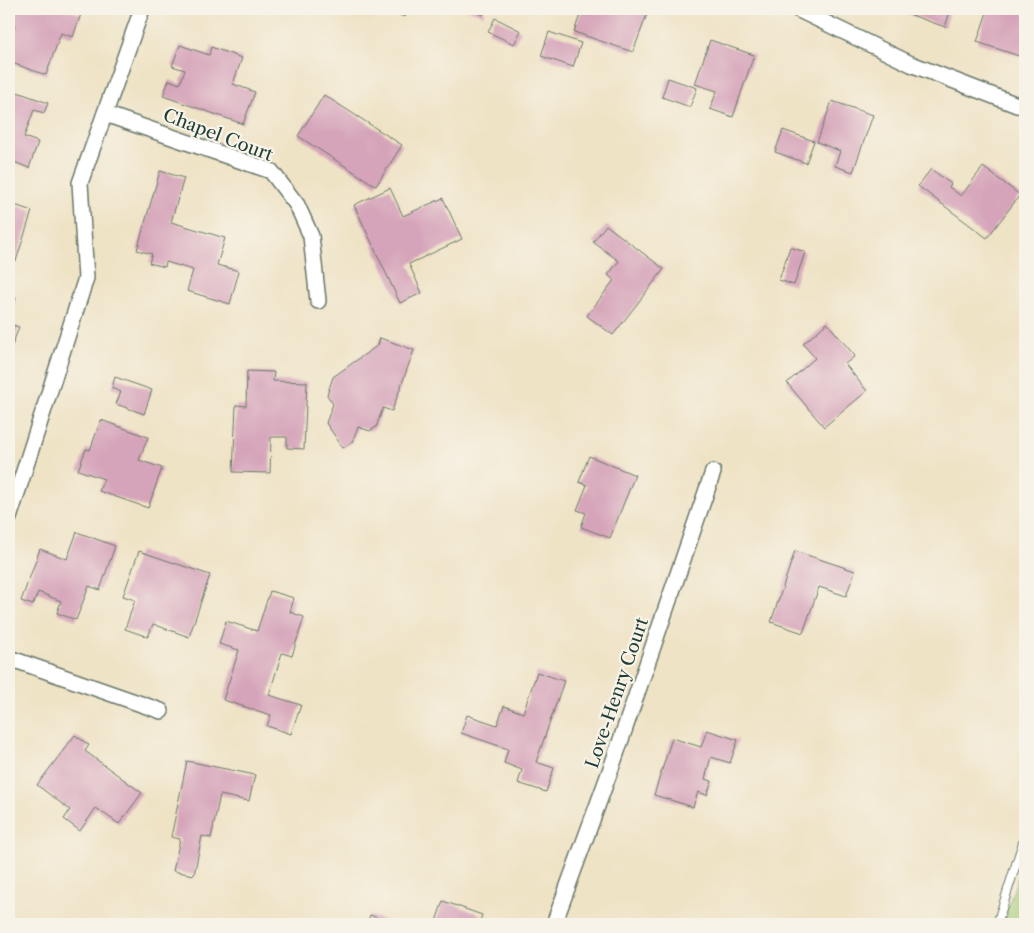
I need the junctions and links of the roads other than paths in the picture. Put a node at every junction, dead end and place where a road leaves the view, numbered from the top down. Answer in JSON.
{"nodes":[{"id":1,"x":142,"y":9,"type":"edge"},
{"id":2,"x":797,"y":9,"type":"edge"},
{"id":3,"x":1025,"y":106,"type":"edge"},
{"id":4,"x":105,"y":114,"type":"junction"},
{"id":5,"x":318,"y":301,"type":"dead end"},
{"id":6,"x":713,"y":472,"type":"dead end"},
{"id":7,"x":9,"y":518,"type":"edge"},
{"id":8,"x":9,"y":658,"type":"edge"},
{"id":9,"x":161,"y":711,"type":"dead end"},
{"id":10,"x":1025,"y":836,"type":"edge"},
{"id":11,"x":554,"y":924,"type":"edge"},
{"id":12,"x":997,"y":924,"type":"edge"}],
"edges":[{"from":1,"to":4,"type":"street"},
{"from":2,"to":3,"type":"street"},
{"from":4,"to":5,"type":"street","name":"Chapel Court"},
{"from":4,"to":7,"type":"street"},
{"from":6,"to":11,"type":"street","name":"Love-Henry Court"},
{"from":8,"to":9,"type":"street"},
{"from":10,"to":12,"type":"lane"}]}
